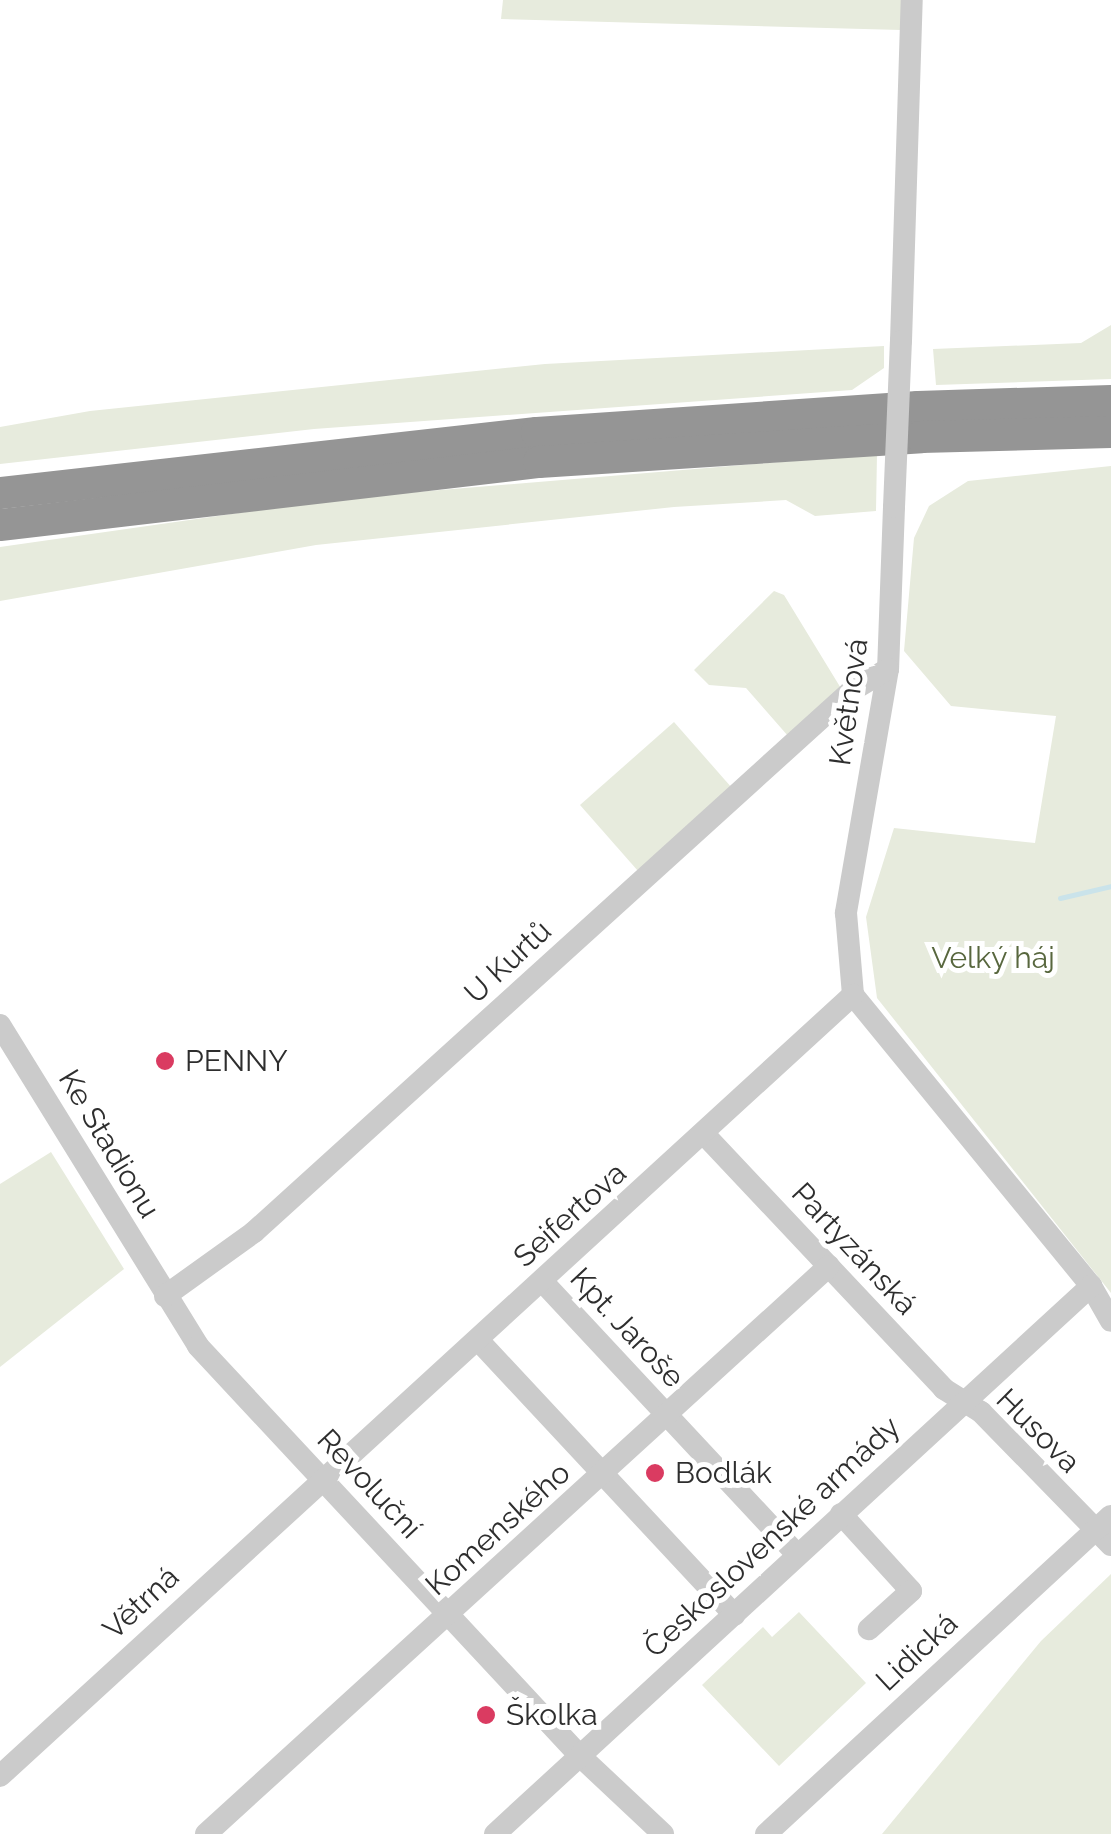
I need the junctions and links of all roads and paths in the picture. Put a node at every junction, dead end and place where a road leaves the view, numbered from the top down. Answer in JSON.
{"nodes":[{"id":1,"x":912,"y":0,"type":"edge"},
{"id":2,"x":1111,"y":402,"type":"edge"},
{"id":3,"x":1111,"y":432,"type":"edge"},
{"id":4,"x":0,"y":494,"type":"edge"},
{"id":5,"x":0,"y":526,"type":"edge"},
{"id":6,"x":888,"y":668,"type":"junction"},
{"id":7,"x":854,"y":994,"type":"junction"},
{"id":8,"x":0,"y":1025,"type":"edge"},
{"id":9,"x":704,"y":1134,"type":"junction"},
{"id":10,"x":828,"y":1266,"type":"junction"},
{"id":11,"x":542,"y":1281,"type":"junction"},
{"id":12,"x":1091,"y":1286,"type":"junction"},
{"id":13,"x":166,"y":1296,"type":"junction"},
{"id":14,"x":1111,"y":1320,"type":"edge"},
{"id":15,"x":478,"y":1340,"type":"junction"},
{"id":16,"x":964,"y":1402,"type":"junction"},
{"id":17,"x":668,"y":1416,"type":"junction"},
{"id":18,"x":604,"y":1474,"type":"junction"},
{"id":19,"x":327,"y":1479,"type":"junction"},
{"id":20,"x":841,"y":1514,"type":"junction"},
{"id":21,"x":1102,"y":1522,"type":"edge"},
{"id":22,"x":1111,"y":1545,"type":"edge"},
{"id":23,"x":797,"y":1554,"type":"junction"},
{"id":24,"x":734,"y":1615,"type":"junction"},
{"id":25,"x":449,"y":1616,"type":"junction"},
{"id":26,"x":869,"y":1629,"type":"dead end"},
{"id":27,"x":580,"y":1756,"type":"junction"},
{"id":28,"x":0,"y":1776,"type":"edge"},
{"id":29,"x":206,"y":1834,"type":"edge"},
{"id":30,"x":495,"y":1834,"type":"edge"},
{"id":31,"x":663,"y":1834,"type":"edge"},
{"id":32,"x":766,"y":1834,"type":"edge"}],
"edges":[{"from":1,"to":6,"type":"street","name":"Květnová","bridge":true},
{"from":2,"to":4,"type":"highway"},
{"from":3,"to":5,"type":"highway"},
{"from":6,"to":7,"type":"street","name":"Květnová"},
{"from":6,"to":13,"type":"street","name":"U Kurtů"},
{"from":7,"to":9,"type":"street","name":"Seifertova"},
{"from":7,"to":12,"type":"street"},
{"from":8,"to":13,"type":"street","name":"Ke Stadionu"},
{"from":9,"to":10,"type":"street","name":"Partyzánská"},
{"from":9,"to":11,"type":"street","name":"Seifertova"},
{"from":10,"to":16,"type":"street","name":"Partyzánská"},
{"from":10,"to":17,"type":"street","name":"Komenského"},
{"from":11,"to":15,"type":"street","name":"Seifertova"},
{"from":11,"to":17,"type":"street","name":"Kpt. Jaroše"},
{"from":12,"to":14,"type":"street"},
{"from":12,"to":16,"type":"street","name":"Československé armády"},
{"from":13,"to":19,"type":"street","name":"Revoluční"},
{"from":15,"to":18,"type":"street"},
{"from":15,"to":19,"type":"street","name":"Seifertova"},
{"from":16,"to":20,"type":"street","name":"Československé armády"},
{"from":16,"to":21,"type":"street","name":"Husova"},
{"from":17,"to":18,"type":"street","name":"Komenského"},
{"from":17,"to":23,"type":"street","name":"Kpt. Jaroše"},
{"from":18,"to":24,"type":"street"},
{"from":18,"to":25,"type":"street","name":"Komenského"},
{"from":19,"to":25,"type":"street","name":"Revoluční"},
{"from":19,"to":28,"type":"street","name":"Větrná"},
{"from":20,"to":23,"type":"street","name":"Československé armády"},
{"from":20,"to":26,"type":"street"},
{"from":21,"to":22,"type":"street","name":"Husova"},
{"from":21,"to":32,"type":"street","name":"Lidická"},
{"from":23,"to":24,"type":"street","name":"Československé armády"},
{"from":24,"to":27,"type":"street","name":"Československé armády"},
{"from":25,"to":27,"type":"street","name":"Revoluční"},
{"from":25,"to":29,"type":"street","name":"Komenského"},
{"from":27,"to":30,"type":"street","name":"Československé armády"},
{"from":27,"to":31,"type":"street","name":"Revoluční"}]}
